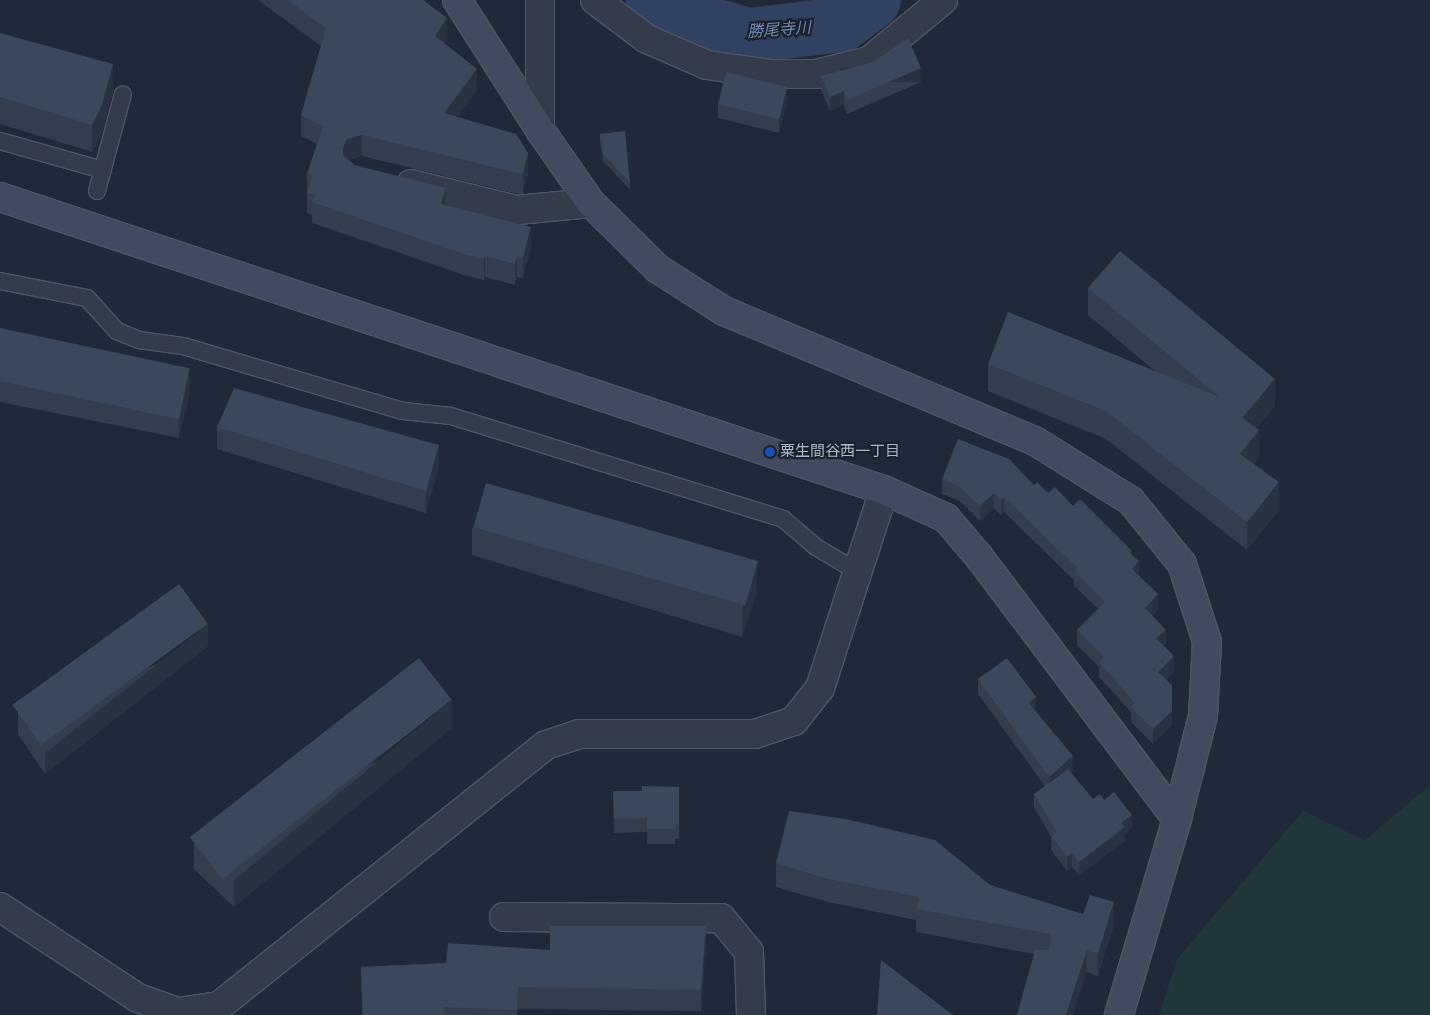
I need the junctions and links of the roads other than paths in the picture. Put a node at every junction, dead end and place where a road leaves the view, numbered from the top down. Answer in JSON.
{"nodes":[{"id":1,"x":457,"y":0,"type":"edge"},
{"id":2,"x":540,"y":0,"type":"edge"},
{"id":3,"x":595,"y":0,"type":"edge"},
{"id":4,"x":943,"y":0,"type":"edge"},
{"id":5,"x":123,"y":94,"type":"dead end"},
{"id":6,"x":540,"y":130,"type":"junction"},
{"id":7,"x":0,"y":141,"type":"edge"},
{"id":8,"x":103,"y":170,"type":"junction"},
{"id":9,"x":386,"y":178,"type":"edge"},
{"id":10,"x":97,"y":191,"type":"dead end"},
{"id":11,"x":0,"y":197,"type":"edge"},
{"id":12,"x":591,"y":203,"type":"junction"},
{"id":13,"x":0,"y":281,"type":"edge"},
{"id":14,"x":884,"y":490,"type":"junction"},
{"id":15,"x":858,"y":572,"type":"junction"},
{"id":16,"x":1177,"y":819,"type":"junction"},
{"id":17,"x":0,"y":907,"type":"edge"},
{"id":18,"x":504,"y":918,"type":"dead end"},
{"id":19,"x":750,"y":1015,"type":"edge"},
{"id":20,"x":1119,"y":1015,"type":"edge"}],
"edges":[{"from":1,"to":6,"type":"street"},
{"from":2,"to":6,"type":"street"},
{"from":3,"to":4,"type":"street"},
{"from":5,"to":8,"type":"lane"},
{"from":6,"to":12,"type":"street"},
{"from":7,"to":8,"type":"lane"},
{"from":8,"to":10,"type":"lane"},
{"from":9,"to":12,"type":"street"},
{"from":11,"to":14,"type":"street"},
{"from":12,"to":16,"type":"street"},
{"from":13,"to":15,"type":"lane"},
{"from":14,"to":15,"type":"street"},
{"from":14,"to":16,"type":"street"},
{"from":15,"to":17,"type":"street"},
{"from":16,"to":20,"type":"street"},
{"from":18,"to":19,"type":"street"}]}
